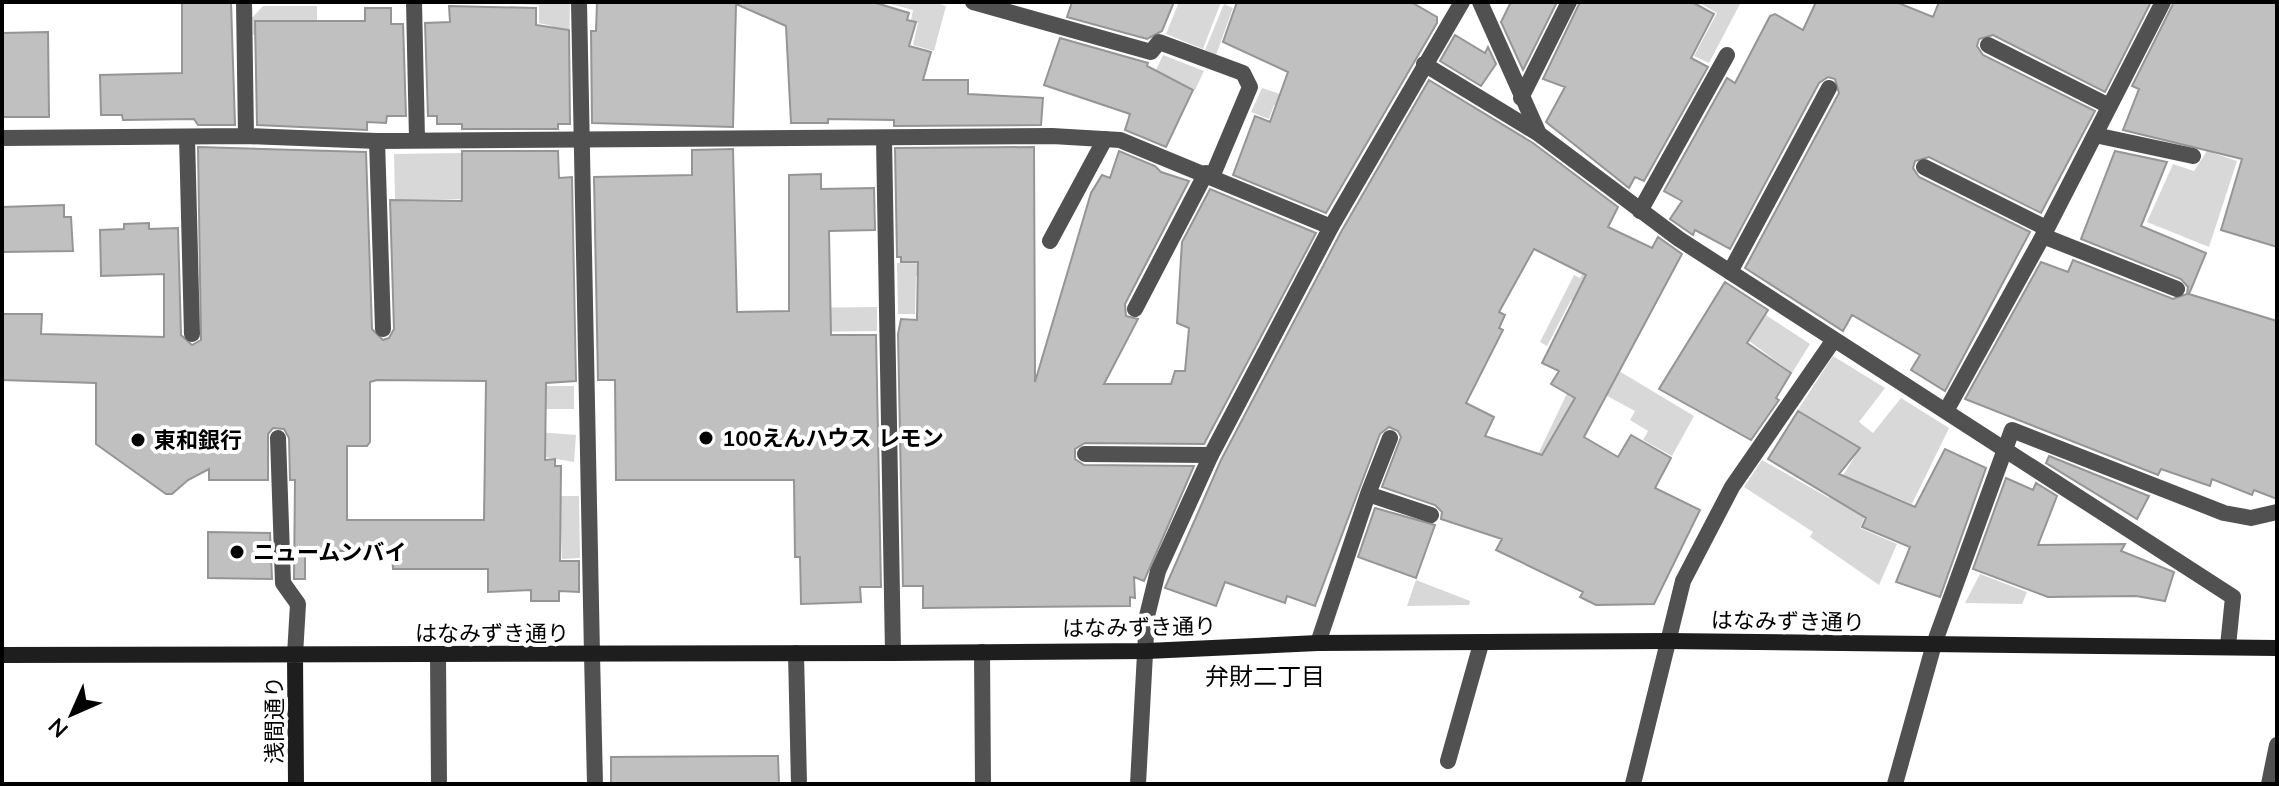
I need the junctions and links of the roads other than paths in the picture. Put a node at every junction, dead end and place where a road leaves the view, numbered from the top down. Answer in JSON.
{"nodes":[{"id":1,"x":244,"y":2,"type":"edge"},
{"id":2,"x":414,"y":2,"type":"edge"},
{"id":3,"x":579,"y":2,"type":"edge"},
{"id":4,"x":973,"y":2,"type":"edge"},
{"id":5,"x":1462,"y":2,"type":"edge"},
{"id":6,"x":1480,"y":2,"type":"edge"},
{"id":7,"x":1569,"y":2,"type":"edge"},
{"id":8,"x":2163,"y":2,"type":"edge"},
{"id":9,"x":1988,"y":45,"type":"dead end"},
{"id":10,"x":1727,"y":55,"type":"dead end"},
{"id":11,"x":1424,"y":64,"type":"junction"},
{"id":12,"x":1829,"y":88,"type":"dead end"},
{"id":13,"x":1521,"y":98,"type":"junction"},
{"id":14,"x":2109,"y":106,"type":"junction"},
{"id":15,"x":1539,"y":134,"type":"junction"},
{"id":16,"x":2095,"y":135,"type":"junction"},
{"id":17,"x":246,"y":136,"type":"junction"},
{"id":18,"x":187,"y":137,"type":"junction"},
{"id":19,"x":2,"y":138,"type":"edge"},
{"id":20,"x":884,"y":138,"type":"junction"},
{"id":21,"x":417,"y":139,"type":"junction"},
{"id":22,"x":1105,"y":139,"type":"junction"},
{"id":23,"x":584,"y":140,"type":"junction"},
{"id":24,"x":377,"y":141,"type":"junction"},
{"id":25,"x":2193,"y":156,"type":"dead end"},
{"id":26,"x":1924,"y":167,"type":"dead end"},
{"id":27,"x":1209,"y":175,"type":"junction"},
{"id":28,"x":1640,"y":211,"type":"junction"},
{"id":29,"x":1331,"y":227,"type":"junction"},
{"id":30,"x":2045,"y":232,"type":"junction"},
{"id":31,"x":1050,"y":241,"type":"dead end"},
{"id":32,"x":1730,"y":272,"type":"junction"},
{"id":33,"x":2177,"y":289,"type":"dead end"},
{"id":34,"x":1135,"y":309,"type":"dead end"},
{"id":35,"x":383,"y":329,"type":"dead end"},
{"id":36,"x":192,"y":334,"type":"dead end"},
{"id":37,"x":1833,"y":341,"type":"junction"},
{"id":38,"x":1946,"y":411,"type":"junction"},
{"id":39,"x":278,"y":438,"type":"dead end"},
{"id":40,"x":1390,"y":438,"type":"dead end"},
{"id":41,"x":2005,"y":450,"type":"junction"},
{"id":42,"x":1085,"y":454,"type":"dead end"},
{"id":43,"x":1211,"y":455,"type":"junction"},
{"id":44,"x":1368,"y":494,"type":"junction"},
{"id":45,"x":2277,"y":512,"type":"edge"},
{"id":46,"x":1431,"y":515,"type":"dead end"},
{"id":47,"x":1667,"y":641,"type":"junction"},
{"id":48,"x":1318,"y":643,"type":"junction"},
{"id":49,"x":1481,"y":644,"type":"junction"},
{"id":50,"x":1934,"y":644,"type":"junction"},
{"id":51,"x":2228,"y":646,"type":"junction"},
{"id":52,"x":2277,"y":648,"type":"edge"},
{"id":53,"x":1147,"y":651,"type":"junction"},
{"id":54,"x":982,"y":652,"type":"junction"},
{"id":55,"x":796,"y":653,"type":"junction"},
{"id":56,"x":893,"y":653,"type":"junction"},
{"id":57,"x":592,"y":654,"type":"junction"},
{"id":58,"x":2,"y":655,"type":"edge"},
{"id":59,"x":295,"y":655,"type":"junction"},
{"id":60,"x":438,"y":655,"type":"junction"},
{"id":61,"x":2277,"y":745,"type":"edge"},
{"id":62,"x":1448,"y":761,"type":"dead end"},
{"id":63,"x":296,"y":784,"type":"edge"},
{"id":64,"x":439,"y":784,"type":"edge"},
{"id":65,"x":595,"y":784,"type":"edge"},
{"id":66,"x":799,"y":784,"type":"edge"},
{"id":67,"x":983,"y":784,"type":"edge"},
{"id":68,"x":1138,"y":784,"type":"edge"},
{"id":69,"x":1633,"y":784,"type":"edge"},
{"id":70,"x":1895,"y":784,"type":"edge"},
{"id":71,"x":2269,"y":784,"type":"edge"}],
"edges":[{"from":1,"to":17,"type":"street"},
{"from":2,"to":21,"type":"street"},
{"from":3,"to":23,"type":"street"},
{"from":4,"to":27,"type":"street"},
{"from":5,"to":11,"type":"street"},
{"from":6,"to":13,"type":"street"},
{"from":7,"to":13,"type":"street"},
{"from":8,"to":14,"type":"street"},
{"from":9,"to":14,"type":"street"},
{"from":10,"to":28,"type":"street"},
{"from":11,"to":15,"type":"street"},
{"from":11,"to":29,"type":"street"},
{"from":12,"to":32,"type":"street"},
{"from":13,"to":15,"type":"street"},
{"from":14,"to":16,"type":"street"},
{"from":15,"to":28,"type":"street"},
{"from":16,"to":25,"type":"street"},
{"from":16,"to":30,"type":"street"},
{"from":17,"to":18,"type":"street"},
{"from":17,"to":24,"type":"street"},
{"from":18,"to":19,"type":"street"},
{"from":18,"to":36,"type":"street"},
{"from":20,"to":22,"type":"street"},
{"from":20,"to":23,"type":"street"},
{"from":20,"to":56,"type":"street"},
{"from":21,"to":23,"type":"street"},
{"from":21,"to":24,"type":"street"},
{"from":22,"to":27,"type":"street"},
{"from":22,"to":31,"type":"street"},
{"from":23,"to":57,"type":"street"},
{"from":24,"to":35,"type":"street"},
{"from":26,"to":30,"type":"street"},
{"from":27,"to":29,"type":"street"},
{"from":27,"to":34,"type":"street"},
{"from":28,"to":32,"type":"street"},
{"from":29,"to":43,"type":"street"},
{"from":30,"to":33,"type":"street"},
{"from":30,"to":38,"type":"street"},
{"from":32,"to":37,"type":"street"},
{"from":37,"to":38,"type":"street"},
{"from":37,"to":47,"type":"street"},
{"from":38,"to":41,"type":"street"},
{"from":39,"to":59,"type":"street"},
{"from":40,"to":44,"type":"street"},
{"from":41,"to":45,"type":"street"},
{"from":41,"to":50,"type":"street"},
{"from":41,"to":51,"type":"street"},
{"from":42,"to":43,"type":"street"},
{"from":43,"to":53,"type":"street"},
{"from":44,"to":46,"type":"street"},
{"from":44,"to":48,"type":"street"},
{"from":47,"to":49,"type":"street","name":"はなみずき通り"},
{"from":47,"to":50,"type":"street","name":"はなみずき通り"},
{"from":47,"to":69,"type":"street"},
{"from":48,"to":49,"type":"street","name":"はなみずき通り"},
{"from":48,"to":53,"type":"street","name":"はなみずき通り"},
{"from":49,"to":62,"type":"street"},
{"from":50,"to":51,"type":"street","name":"はなみずき通り"},
{"from":50,"to":70,"type":"street"},
{"from":51,"to":52,"type":"street","name":"はなみずき通り"},
{"from":53,"to":54,"type":"street","name":"はなみずき通り"},
{"from":53,"to":68,"type":"street"},
{"from":54,"to":56,"type":"street","name":"はなみずき通り"},
{"from":54,"to":67,"type":"street"},
{"from":55,"to":56,"type":"street","name":"はなみずき通り"},
{"from":55,"to":57,"type":"street","name":"はなみずき通り"},
{"from":55,"to":66,"type":"street"},
{"from":57,"to":60,"type":"street","name":"はなみずき通り"},
{"from":57,"to":65,"type":"street"},
{"from":58,"to":59,"type":"street","name":"はなみずき通り"},
{"from":59,"to":60,"type":"street","name":"はなみずき通り"},
{"from":59,"to":63,"type":"street","name":"浅間通り"},
{"from":60,"to":64,"type":"street"},
{"from":61,"to":71,"type":"street"}]}
